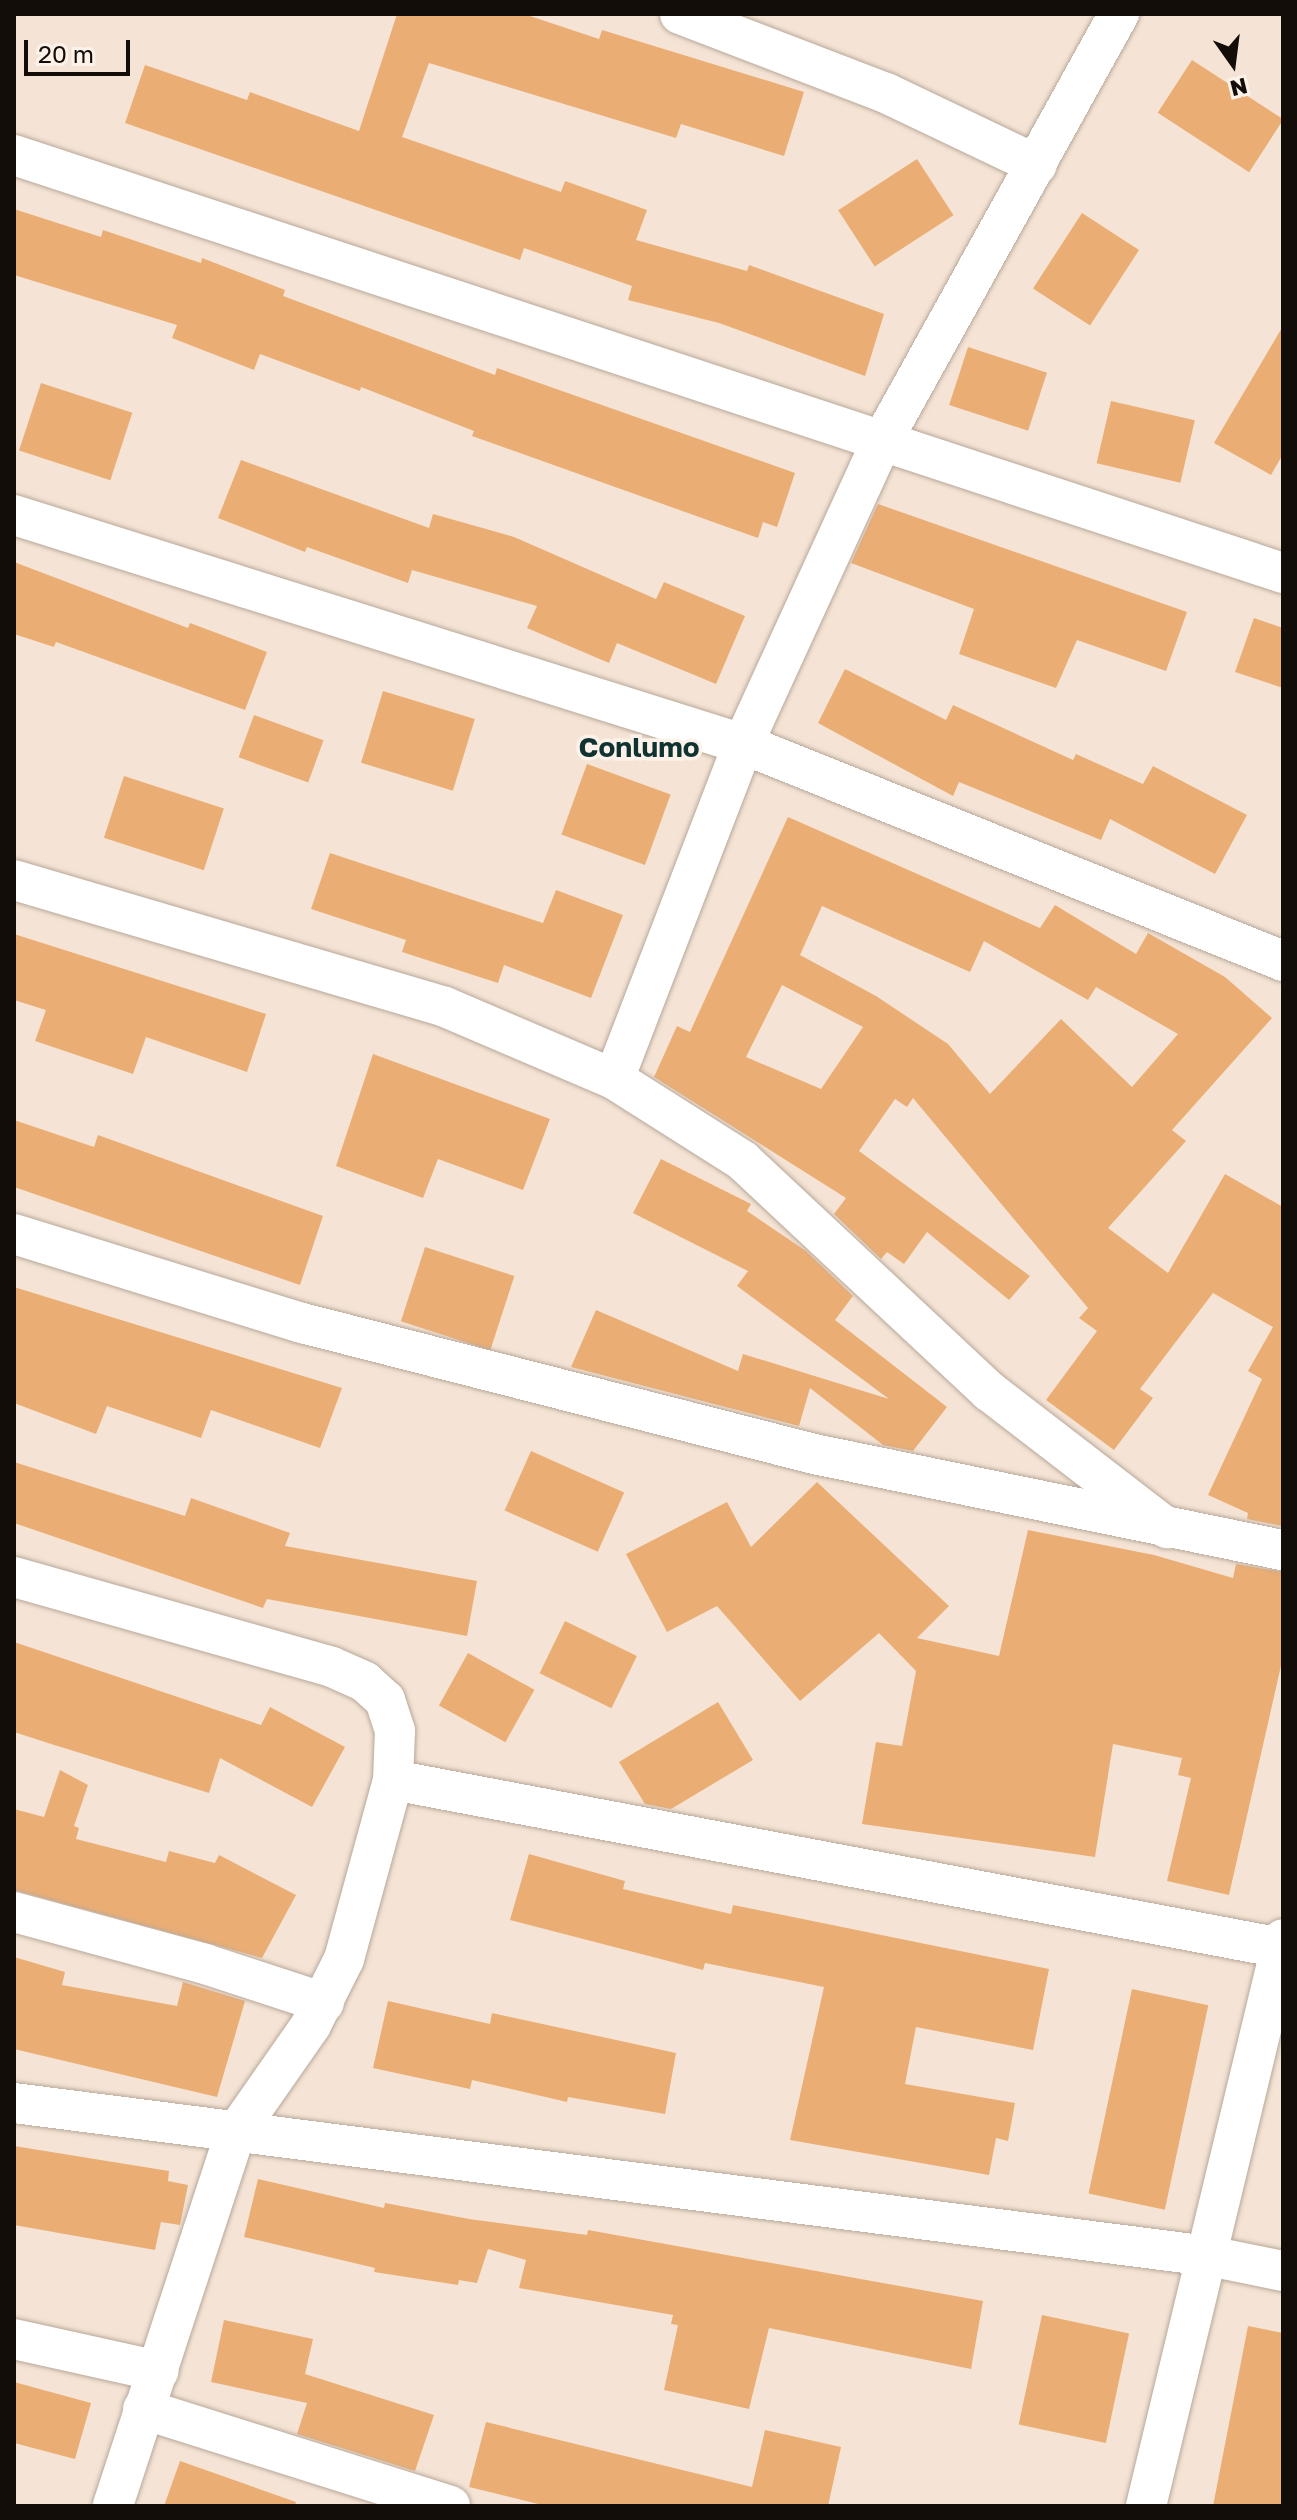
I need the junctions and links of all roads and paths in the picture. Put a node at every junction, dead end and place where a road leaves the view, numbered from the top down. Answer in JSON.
{"nodes":[{"id":1,"x":680,"y":14,"type":"edge"},
{"id":2,"x":1119,"y":14,"type":"edge"},
{"id":3,"x":14,"y":155,"type":"edge"},
{"id":4,"x":1037,"y":165,"type":"junction"},
{"id":5,"x":881,"y":443,"type":"junction"},
{"id":6,"x":14,"y":515,"type":"edge"},
{"id":7,"x":1283,"y":573,"type":"edge"},
{"id":8,"x":743,"y":744,"type":"junction"},
{"id":9,"x":14,"y":880,"type":"edge"},
{"id":10,"x":1283,"y":961,"type":"edge"},
{"id":11,"x":614,"y":1079,"type":"junction"},
{"id":12,"x":14,"y":1234,"type":"edge"},
{"id":13,"x":1167,"y":1528,"type":"junction"},
{"id":14,"x":1283,"y":1550,"type":"edge"},
{"id":15,"x":14,"y":1577,"type":"edge"},
{"id":16,"x":393,"y":1780,"type":"junction"},
{"id":17,"x":14,"y":1912,"type":"edge"},
{"id":18,"x":1282,"y":1943,"type":"edge"},
{"id":19,"x":324,"y":2003,"type":"junction"},
{"id":20,"x":14,"y":2103,"type":"edge"},
{"id":21,"x":235,"y":2134,"type":"junction"},
{"id":22,"x":1209,"y":2256,"type":"junction"},
{"id":23,"x":1283,"y":2271,"type":"edge"},
{"id":24,"x":14,"y":2339,"type":"edge"},
{"id":25,"x":158,"y":2371,"type":"junction"},
{"id":26,"x":143,"y":2409,"type":"junction"},
{"id":27,"x":113,"y":2506,"type":"edge"},
{"id":28,"x":450,"y":2506,"type":"edge"},
{"id":29,"x":1146,"y":2506,"type":"edge"}],
"edges":[{"from":1,"to":4,"type":"street"},
{"from":2,"to":4,"type":"street"},
{"from":3,"to":5,"type":"street"},
{"from":4,"to":5,"type":"street"},
{"from":5,"to":7,"type":"street"},
{"from":5,"to":8,"type":"street"},
{"from":6,"to":8,"type":"street"},
{"from":8,"to":10,"type":"street"},
{"from":8,"to":11,"type":"street"},
{"from":9,"to":11,"type":"street"},
{"from":11,"to":13,"type":"street"},
{"from":12,"to":13,"type":"street"},
{"from":13,"to":14,"type":"street"},
{"from":15,"to":16,"type":"street"},
{"from":16,"to":18,"type":"street"},
{"from":16,"to":19,"type":"street"},
{"from":17,"to":19,"type":"street"},
{"from":18,"to":22,"type":"street"},
{"from":19,"to":21,"type":"street"},
{"from":20,"to":21,"type":"street"},
{"from":21,"to":22,"type":"street"},
{"from":21,"to":25,"type":"street"},
{"from":22,"to":23,"type":"street"},
{"from":22,"to":29,"type":"street"},
{"from":24,"to":25,"type":"street"},
{"from":25,"to":26,"type":"street"},
{"from":26,"to":27,"type":"street"},
{"from":26,"to":28,"type":"street"}]}
